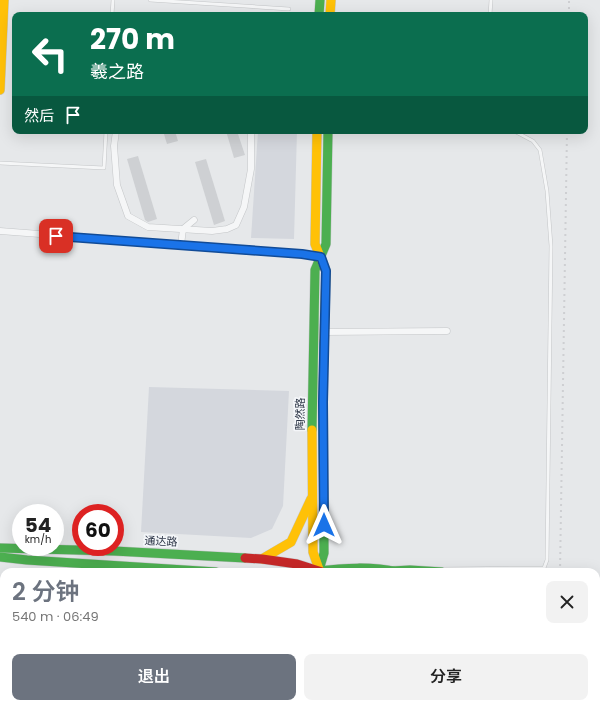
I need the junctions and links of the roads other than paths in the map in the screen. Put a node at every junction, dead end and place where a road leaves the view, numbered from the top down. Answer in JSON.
{"nodes":[{"id":1,"x":4,"y":0,"type":"edge"},
{"id":2,"x":113,"y":0,"type":"edge"},
{"id":3,"x":150,"y":0,"type":"edge"},
{"id":4,"x":320,"y":0,"type":"edge"},
{"id":5,"x":330,"y":0,"type":"edge"},
{"id":6,"x":491,"y":0,"type":"edge"},
{"id":7,"x":195,"y":1,"type":"edge"},
{"id":8,"x":289,"y":9,"type":"dead end"},
{"id":9,"x":112,"y":12,"type":"edge"},
{"id":10,"x":319,"y":12,"type":"edge"},
{"id":11,"x":330,"y":12,"type":"edge"},
{"id":12,"x":490,"y":12,"type":"edge"},
{"id":13,"x":0,"y":73,"type":"edge"},
{"id":14,"x":0,"y":90,"type":"edge"},
{"id":15,"x":106,"y":134,"type":"edge"},
{"id":16,"x":116,"y":134,"type":"edge"},
{"id":17,"x":251,"y":134,"type":"edge"},
{"id":18,"x":317,"y":134,"type":"edge"},
{"id":19,"x":328,"y":134,"type":"edge"},
{"id":20,"x":520,"y":134,"type":"edge"},
{"id":21,"x":0,"y":163,"type":"edge"},
{"id":22,"x":194,"y":220,"type":"dead end"},
{"id":23,"x":183,"y":229,"type":"junction"},
{"id":24,"x":0,"y":231,"type":"edge"},
{"id":25,"x":181,"y":245,"type":"junction"},
{"id":26,"x":321,"y":257,"type":"junction"},
{"id":27,"x":447,"y":331,"type":"dead end"},
{"id":28,"x":324,"y":332,"type":"junction"},
{"id":29,"x":313,"y":495,"type":"junction"},
{"id":30,"x":0,"y":548,"type":"edge"},
{"id":31,"x":0,"y":557,"type":"edge"},
{"id":32,"x":262,"y":559,"type":"junction"},
{"id":33,"x":153,"y":568,"type":"edge"},
{"id":34,"x":308,"y":568,"type":"edge"},
{"id":35,"x":317,"y":568,"type":"edge"},
{"id":36,"x":319,"y":568,"type":"edge"},
{"id":37,"x":544,"y":568,"type":"edge"}],
"edges":[{"from":1,"to":13,"type":"main road"},
{"from":2,"to":9,"type":"lane"},
{"from":3,"to":7,"type":"lane"},
{"from":4,"to":10,"type":"main road"},
{"from":5,"to":11,"type":"main road"},
{"from":6,"to":12,"type":"lane"},
{"from":7,"to":8,"type":"lane"},
{"from":13,"to":14,"type":"main road"},
{"from":15,"to":21,"type":"lane"},
{"from":16,"to":23,"type":"street"},
{"from":17,"to":23,"type":"street"},
{"from":18,"to":26,"type":"main road","name":"陶然路"},
{"from":19,"to":26,"type":"main road","name":"陶然路"},
{"from":20,"to":37,"type":"lane"},
{"from":22,"to":23,"type":"street"},
{"from":23,"to":25,"type":"street"},
{"from":24,"to":25,"type":"street"},
{"from":25,"to":26,"type":"street"},
{"from":26,"to":28,"type":"main road","name":"陶然路"},
{"from":26,"to":29,"type":"main road","name":"陶然路"},
{"from":27,"to":28,"type":"street"},
{"from":28,"to":36,"type":"main road","name":"陶然路"},
{"from":29,"to":32,"type":"main road"},
{"from":29,"to":35,"type":"main road","name":"陶然路"},
{"from":30,"to":32,"type":"main road","name":"通达路"},
{"from":31,"to":33,"type":"main road"},
{"from":32,"to":34,"type":"main road","name":"通达路"}]}
